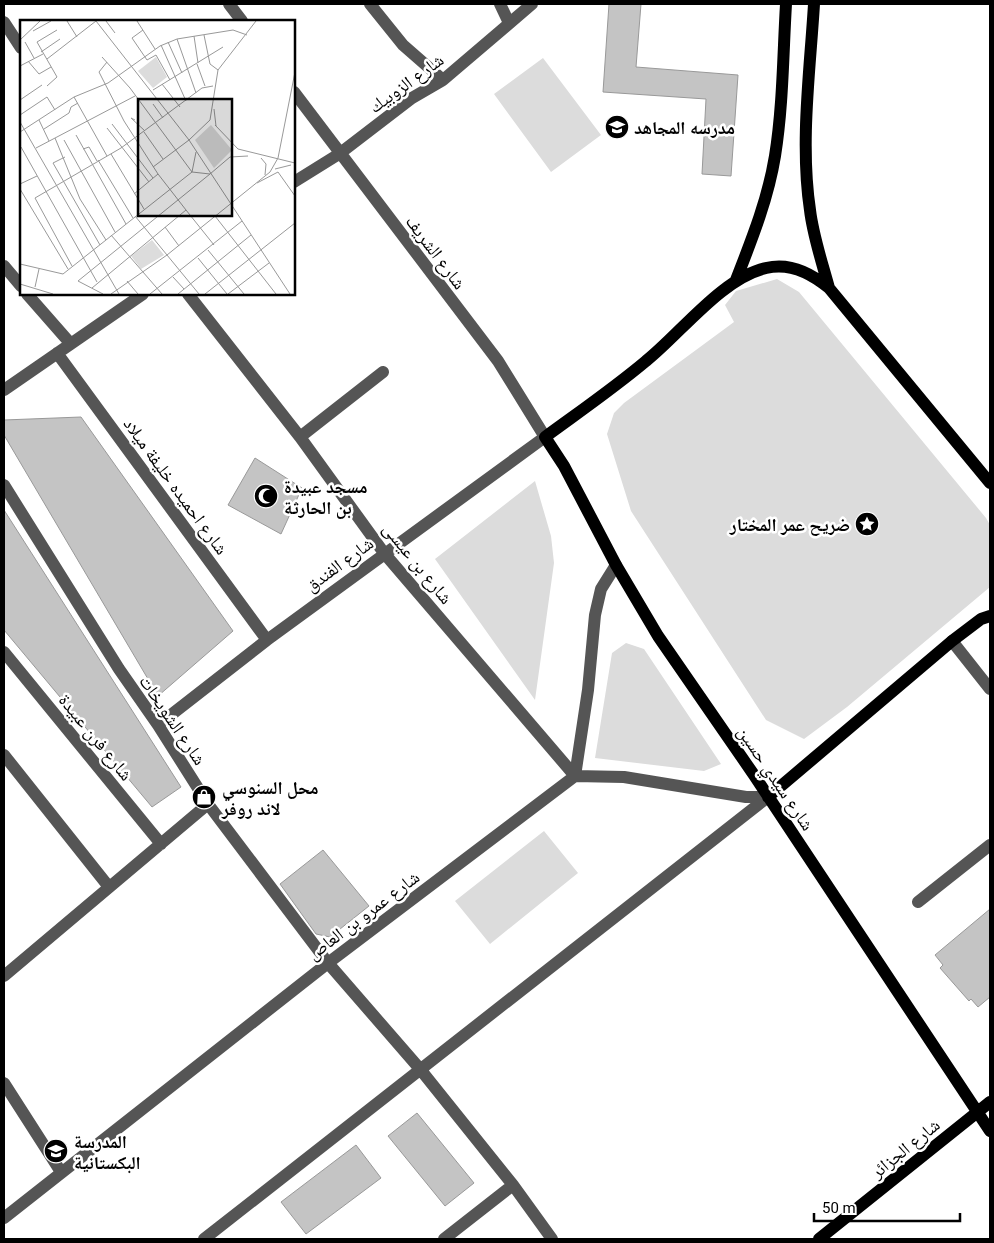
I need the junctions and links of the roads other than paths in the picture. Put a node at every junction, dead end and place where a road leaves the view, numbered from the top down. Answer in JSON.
{"nodes":[{"id":1,"x":229,"y":4,"type":"edge"},
{"id":2,"x":370,"y":4,"type":"edge"},
{"id":3,"x":500,"y":4,"type":"edge"},
{"id":4,"x":532,"y":4,"type":"edge"},
{"id":5,"x":786,"y":4,"type":"edge"},
{"id":6,"x":814,"y":4,"type":"edge"},
{"id":7,"x":241,"y":20,"type":"edge"},
{"id":8,"x":4,"y":22,"type":"edge"},
{"id":9,"x":509,"y":23,"type":"junction"},
{"id":10,"x":20,"y":46,"type":"edge"},
{"id":11,"x":443,"y":80,"type":"junction"},
{"id":12,"x":295,"y":93,"type":"edge"},
{"id":13,"x":339,"y":154,"type":"junction"},
{"id":14,"x":295,"y":181,"type":"edge"},
{"id":15,"x":4,"y":266,"type":"edge"},
{"id":16,"x":736,"y":280,"type":"junction"},
{"id":17,"x":20,"y":285,"type":"edge"},
{"id":18,"x":829,"y":288,"type":"junction"},
{"id":19,"x":29,"y":295,"type":"edge"},
{"id":20,"x":142,"y":295,"type":"edge"},
{"id":21,"x":189,"y":295,"type":"edge"},
{"id":22,"x":70,"y":343,"type":"junction"},
{"id":23,"x":57,"y":353,"type":"junction"},
{"id":24,"x":383,"y":372,"type":"dead end"},
{"id":25,"x":4,"y":390,"type":"edge"},
{"id":26,"x":300,"y":437,"type":"junction"},
{"id":27,"x":545,"y":437,"type":"junction"},
{"id":28,"x":990,"y":483,"type":"edge"},
{"id":29,"x":4,"y":485,"type":"edge"},
{"id":30,"x":384,"y":553,"type":"junction"},
{"id":31,"x":616,"y":565,"type":"junction"},
{"id":32,"x":990,"y":604,"type":"edge"},
{"id":33,"x":986,"y":617,"type":"edge"},
{"id":34,"x":267,"y":640,"type":"junction"},
{"id":35,"x":952,"y":641,"type":"junction"},
{"id":36,"x":4,"y":652,"type":"edge"},
{"id":37,"x":990,"y":689,"type":"edge"},
{"id":38,"x":158,"y":725,"type":"junction"},
{"id":39,"x":4,"y":755,"type":"edge"},
{"id":40,"x":575,"y":776,"type":"junction"},
{"id":41,"x":768,"y":797,"type":"junction"},
{"id":42,"x":208,"y":804,"type":"junction"},
{"id":43,"x":161,"y":844,"type":"junction"},
{"id":44,"x":990,"y":845,"type":"edge"},
{"id":45,"x":109,"y":888,"type":"junction"},
{"id":46,"x":918,"y":902,"type":"dead end"},
{"id":47,"x":328,"y":963,"type":"junction"},
{"id":48,"x":4,"y":976,"type":"edge"},
{"id":49,"x":420,"y":1069,"type":"junction"},
{"id":50,"x":4,"y":1083,"type":"edge"},
{"id":51,"x":990,"y":1102,"type":"edge"},
{"id":52,"x":978,"y":1112,"type":"junction"},
{"id":53,"x":990,"y":1131,"type":"edge"},
{"id":54,"x":61,"y":1172,"type":"junction"},
{"id":55,"x":513,"y":1185,"type":"junction"},
{"id":56,"x":4,"y":1218,"type":"edge"},
{"id":57,"x":204,"y":1239,"type":"edge"},
{"id":58,"x":444,"y":1239,"type":"edge"},
{"id":59,"x":552,"y":1239,"type":"edge"},
{"id":60,"x":819,"y":1239,"type":"edge"}],
"edges":[{"from":1,"to":7,"type":"street"},
{"from":2,"to":11,"type":"street"},
{"from":3,"to":9,"type":"street"},
{"from":4,"to":9,"type":"street","name":"شارع الزوبيك"},
{"from":5,"to":16,"type":"main road"},
{"from":6,"to":18,"type":"main road"},
{"from":8,"to":10,"type":"street"},
{"from":9,"to":11,"type":"street","name":"شارع الزوبيك"},
{"from":11,"to":13,"type":"street","name":"شارع الزوبيك"},
{"from":12,"to":13,"type":"street","name":"شارع الشريف"},
{"from":13,"to":14,"type":"street","name":"شارع الزوبيك"},
{"from":13,"to":27,"type":"street","name":"شارع الشريف"},
{"from":15,"to":17,"type":"street"},
{"from":16,"to":18,"type":"main road"},
{"from":16,"to":27,"type":"main road"},
{"from":18,"to":28,"type":"main road"},
{"from":19,"to":22,"type":"street"},
{"from":20,"to":22,"type":"street"},
{"from":21,"to":26,"type":"street","name":"شارع بن عيسى"},
{"from":22,"to":23,"type":"street"},
{"from":23,"to":25,"type":"street"},
{"from":23,"to":34,"type":"street","name":"شارع احميده خليفة ميلاد"},
{"from":24,"to":26,"type":"street"},
{"from":26,"to":30,"type":"street","name":"شارع بن عيسى"},
{"from":27,"to":30,"type":"street","name":"شارع الفندق"},
{"from":27,"to":31,"type":"main road","name":"شارع سيدي حسين"},
{"from":29,"to":38,"type":"street","name":"شارع الشويخات"},
{"from":30,"to":34,"type":"street","name":"شارع الفندق"},
{"from":30,"to":40,"type":"street","name":"شارع بن عيسى"},
{"from":31,"to":40,"type":"street"},
{"from":31,"to":41,"type":"main road","name":"شارع سيدي حسين"},
{"from":32,"to":33,"type":"main road"},
{"from":33,"to":35,"type":"main road"},
{"from":34,"to":38,"type":"street","name":"شارع الفندق"},
{"from":35,"to":37,"type":"street"},
{"from":35,"to":41,"type":"main road"},
{"from":36,"to":43,"type":"street","name":"شارع فرن عبيدة"},
{"from":38,"to":42,"type":"street","name":"شارع الشويخات"},
{"from":39,"to":45,"type":"street"},
{"from":40,"to":41,"type":"street"},
{"from":40,"to":47,"type":"street","name":"شارع عمرو بن العاص"},
{"from":41,"to":49,"type":"street"},
{"from":41,"to":52,"type":"main road","name":"شارع سيدي حسين"},
{"from":42,"to":43,"type":"street"},
{"from":42,"to":47,"type":"street","name":"شارع الشويخات"},
{"from":43,"to":45,"type":"street"},
{"from":44,"to":46,"type":"street"},
{"from":45,"to":48,"type":"street"},
{"from":47,"to":49,"type":"street","name":"شارع الشويخات"},
{"from":47,"to":54,"type":"street","name":"شارع عمرو بن العاص"},
{"from":49,"to":55,"type":"street","name":"شارع الشويخات"},
{"from":49,"to":57,"type":"street"},
{"from":50,"to":54,"type":"street"},
{"from":51,"to":52,"type":"main road","name":"شارع الجزائر"},
{"from":52,"to":53,"type":"main road","name":"شارع سيدي حسين"},
{"from":52,"to":60,"type":"main road","name":"شارع الجزائر"},
{"from":54,"to":56,"type":"street","name":"شارع عمرو بن العاص"},
{"from":55,"to":58,"type":"street"},
{"from":55,"to":59,"type":"street","name":"شارع الشويخات"}]}
